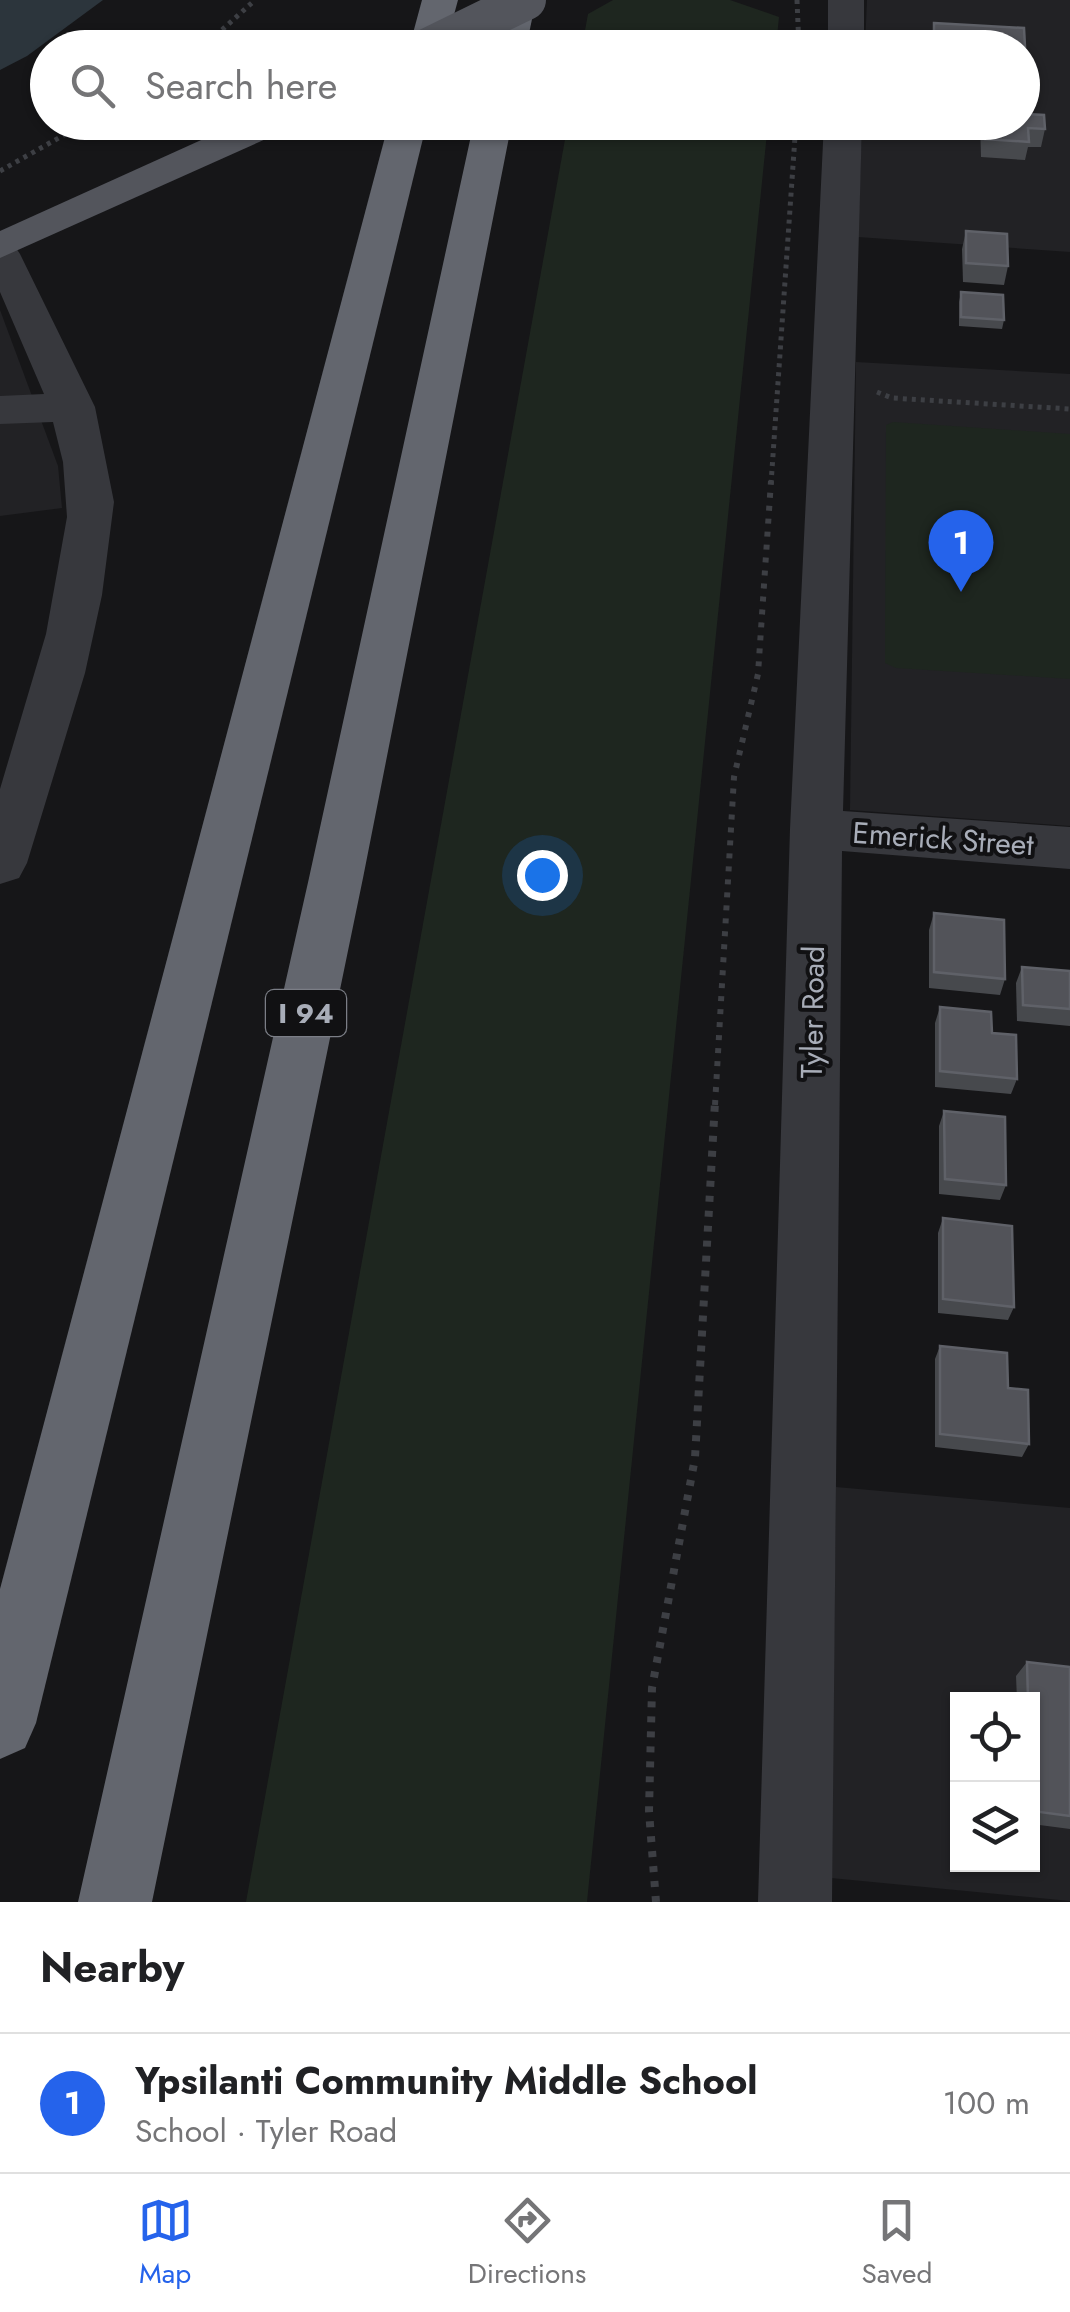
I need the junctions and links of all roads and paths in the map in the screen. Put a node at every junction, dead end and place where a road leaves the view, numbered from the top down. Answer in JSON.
{"nodes":[{"id":1,"x":255,"y":0,"type":"edge"},
{"id":2,"x":440,"y":0,"type":"edge"},
{"id":3,"x":518,"y":0,"type":"edge"},
{"id":4,"x":526,"y":0,"type":"edge"},
{"id":5,"x":797,"y":0,"type":"edge"},
{"id":6,"x":846,"y":0,"type":"edge"},
{"id":7,"x":222,"y":30,"type":"edge"},
{"id":8,"x":432,"y":30,"type":"edge"},
{"id":9,"x":465,"y":30,"type":"edge"},
{"id":10,"x":512,"y":30,"type":"edge"},
{"id":11,"x":798,"y":30,"type":"edge"},
{"id":12,"x":846,"y":30,"type":"edge"},
{"id":13,"x":55,"y":140,"type":"edge"},
{"id":14,"x":236,"y":140,"type":"edge"},
{"id":15,"x":403,"y":140,"type":"edge"},
{"id":16,"x":489,"y":140,"type":"edge"},
{"id":17,"x":795,"y":140,"type":"edge"},
{"id":18,"x":842,"y":140,"type":"edge"},
{"id":19,"x":0,"y":171,"type":"edge"},
{"id":20,"x":0,"y":246,"type":"edge"},
{"id":21,"x":0,"y":254,"type":"edge"},
{"id":22,"x":16,"y":324,"type":"edge"},
{"id":23,"x":878,"y":392,"type":"dead end"},
{"id":24,"x":73,"y":408,"type":"junction"},
{"id":25,"x":1070,"y":409,"type":"edge"},
{"id":26,"x":0,"y":410,"type":"edge"},
{"id":27,"x":13,"y":787,"type":"edge"},
{"id":28,"x":816,"y":830,"type":"junction"},
{"id":29,"x":1070,"y":848,"type":"edge"},
{"id":30,"x":0,"y":863,"type":"edge"},
{"id":31,"x":0,"y":1723,"type":"edge"},
{"id":32,"x":115,"y":1902,"type":"edge"},
{"id":33,"x":656,"y":1902,"type":"edge"},
{"id":34,"x":794,"y":1902,"type":"edge"}],
"edges":[{"from":1,"to":7,"type":"path"},
{"from":2,"to":8,"type":"highway"},
{"from":3,"to":10,"type":"highway"},
{"from":4,"to":9,"type":"main road","bridge":true},
{"from":5,"to":11,"type":"path"},
{"from":6,"to":12,"type":"street"},
{"from":13,"to":19,"type":"path"},
{"from":14,"to":20,"type":"main road"},
{"from":15,"to":31,"type":"highway"},
{"from":16,"to":32,"type":"highway","number":"I 94"},
{"from":17,"to":33,"type":"path"},
{"from":18,"to":28,"type":"street","name":"Tyler Road"},
{"from":21,"to":22,"type":"street"},
{"from":22,"to":24,"type":"street"},
{"from":23,"to":25,"type":"path"},
{"from":24,"to":26,"type":"street"},
{"from":24,"to":27,"type":"street"},
{"from":27,"to":30,"type":"street"},
{"from":28,"to":29,"type":"street","name":"Emerick Street"},
{"from":28,"to":34,"type":"street","name":"Tyler Road"}]}
